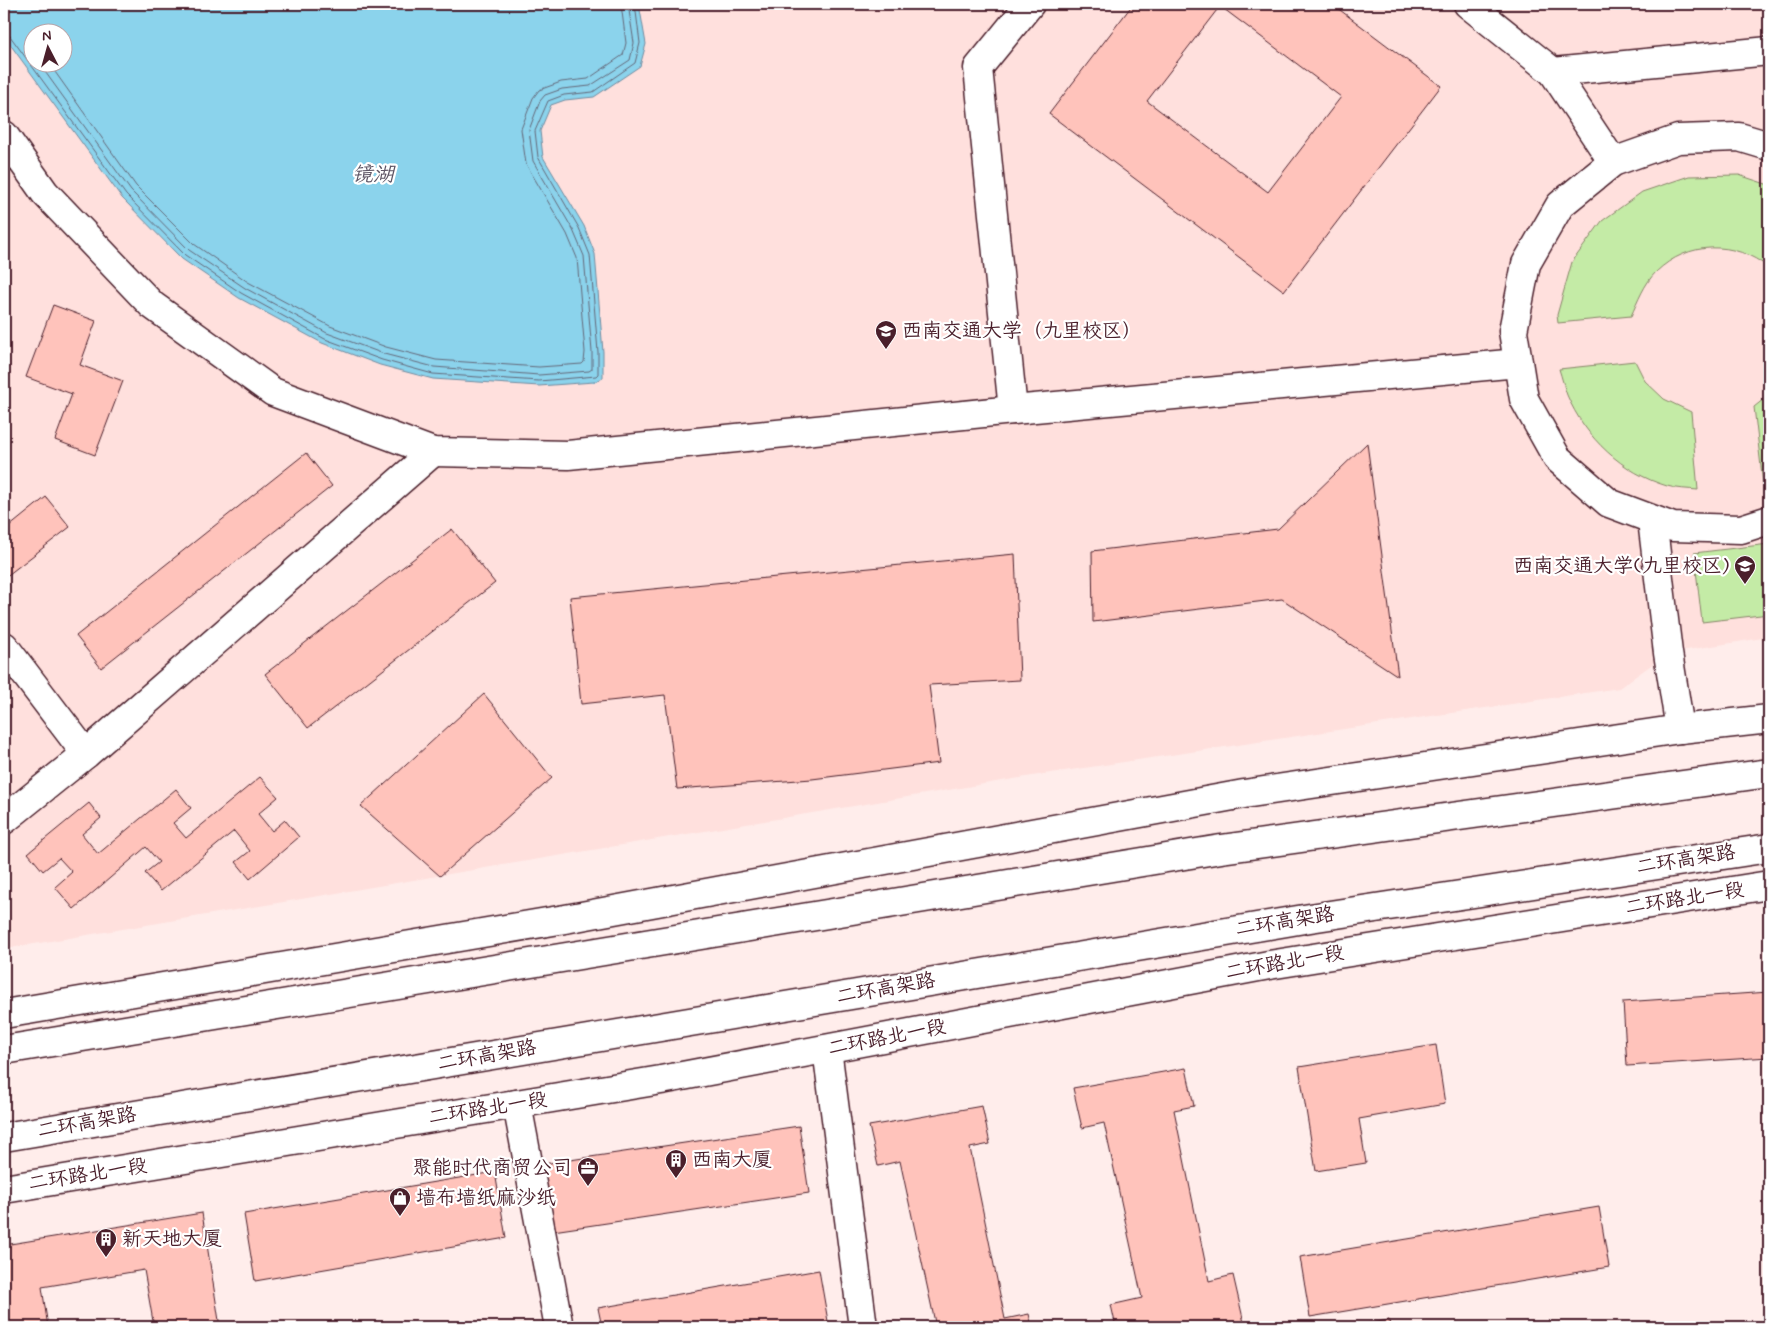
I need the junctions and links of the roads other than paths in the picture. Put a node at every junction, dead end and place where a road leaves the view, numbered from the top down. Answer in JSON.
{"nodes":[{"id":1,"x":1030,"y":4,"type":"edge"},
{"id":2,"x":1468,"y":4,"type":"edge"},
{"id":3,"x":1769,"y":51,"type":"edge"},
{"id":4,"x":1553,"y":72,"type":"junction"},
{"id":5,"x":4,"y":135,"type":"edge"},
{"id":6,"x":1769,"y":146,"type":"edge"},
{"id":7,"x":1613,"y":162,"type":"junction"},
{"id":8,"x":1518,"y":363,"type":"junction"},
{"id":9,"x":1013,"y":410,"type":"junction"},
{"id":10,"x":433,"y":452,"type":"junction"},
{"id":11,"x":1652,"y":520,"type":"junction"},
{"id":12,"x":1769,"y":520,"type":"edge"},
{"id":13,"x":4,"y":646,"type":"edge"},
{"id":14,"x":1769,"y":719,"type":"edge"},
{"id":15,"x":1680,"y":729,"type":"junction"},
{"id":16,"x":86,"y":754,"type":"junction"},
{"id":17,"x":1769,"y":773,"type":"edge"},
{"id":18,"x":4,"y":820,"type":"edge"},
{"id":19,"x":1769,"y":848,"type":"edge"},
{"id":20,"x":1769,"y":885,"type":"edge"},
{"id":21,"x":4,"y":1014,"type":"edge"},
{"id":22,"x":827,"y":1049,"type":"junction"},
{"id":23,"x":4,"y":1050,"type":"edge"},
{"id":24,"x":517,"y":1104,"type":"junction"},
{"id":25,"x":4,"y":1137,"type":"edge"},
{"id":26,"x":4,"y":1189,"type":"edge"},
{"id":27,"x":560,"y":1327,"type":"edge"},
{"id":28,"x":863,"y":1327,"type":"edge"}],
"edges":[{"from":1,"to":9,"type":"main road"},
{"from":2,"to":4,"type":"main road"},
{"from":3,"to":4,"type":"main road"},
{"from":4,"to":7,"type":"main road"},
{"from":5,"to":10,"type":"main road"},
{"from":6,"to":7,"type":"main road"},
{"from":7,"to":8,"type":"main road"},
{"from":8,"to":9,"type":"main road"},
{"from":8,"to":11,"type":"main road"},
{"from":9,"to":10,"type":"main road"},
{"from":10,"to":16,"type":"main road"},
{"from":11,"to":12,"type":"main road"},
{"from":11,"to":15,"type":"main road"},
{"from":13,"to":16,"type":"main road"},
{"from":14,"to":15,"type":"main road"},
{"from":15,"to":21,"type":"main road"},
{"from":16,"to":18,"type":"main road"},
{"from":17,"to":23,"type":"main road"},
{"from":19,"to":25,"type":"main road","name":"二环高架路"},
{"from":20,"to":22,"type":"main road","name":"二环路北一段"},
{"from":22,"to":24,"type":"main road","name":"二环路北一段"},
{"from":22,"to":28,"type":"main road"},
{"from":24,"to":26,"type":"main road","name":"二环路北一段"},
{"from":24,"to":27,"type":"main road"}]}
